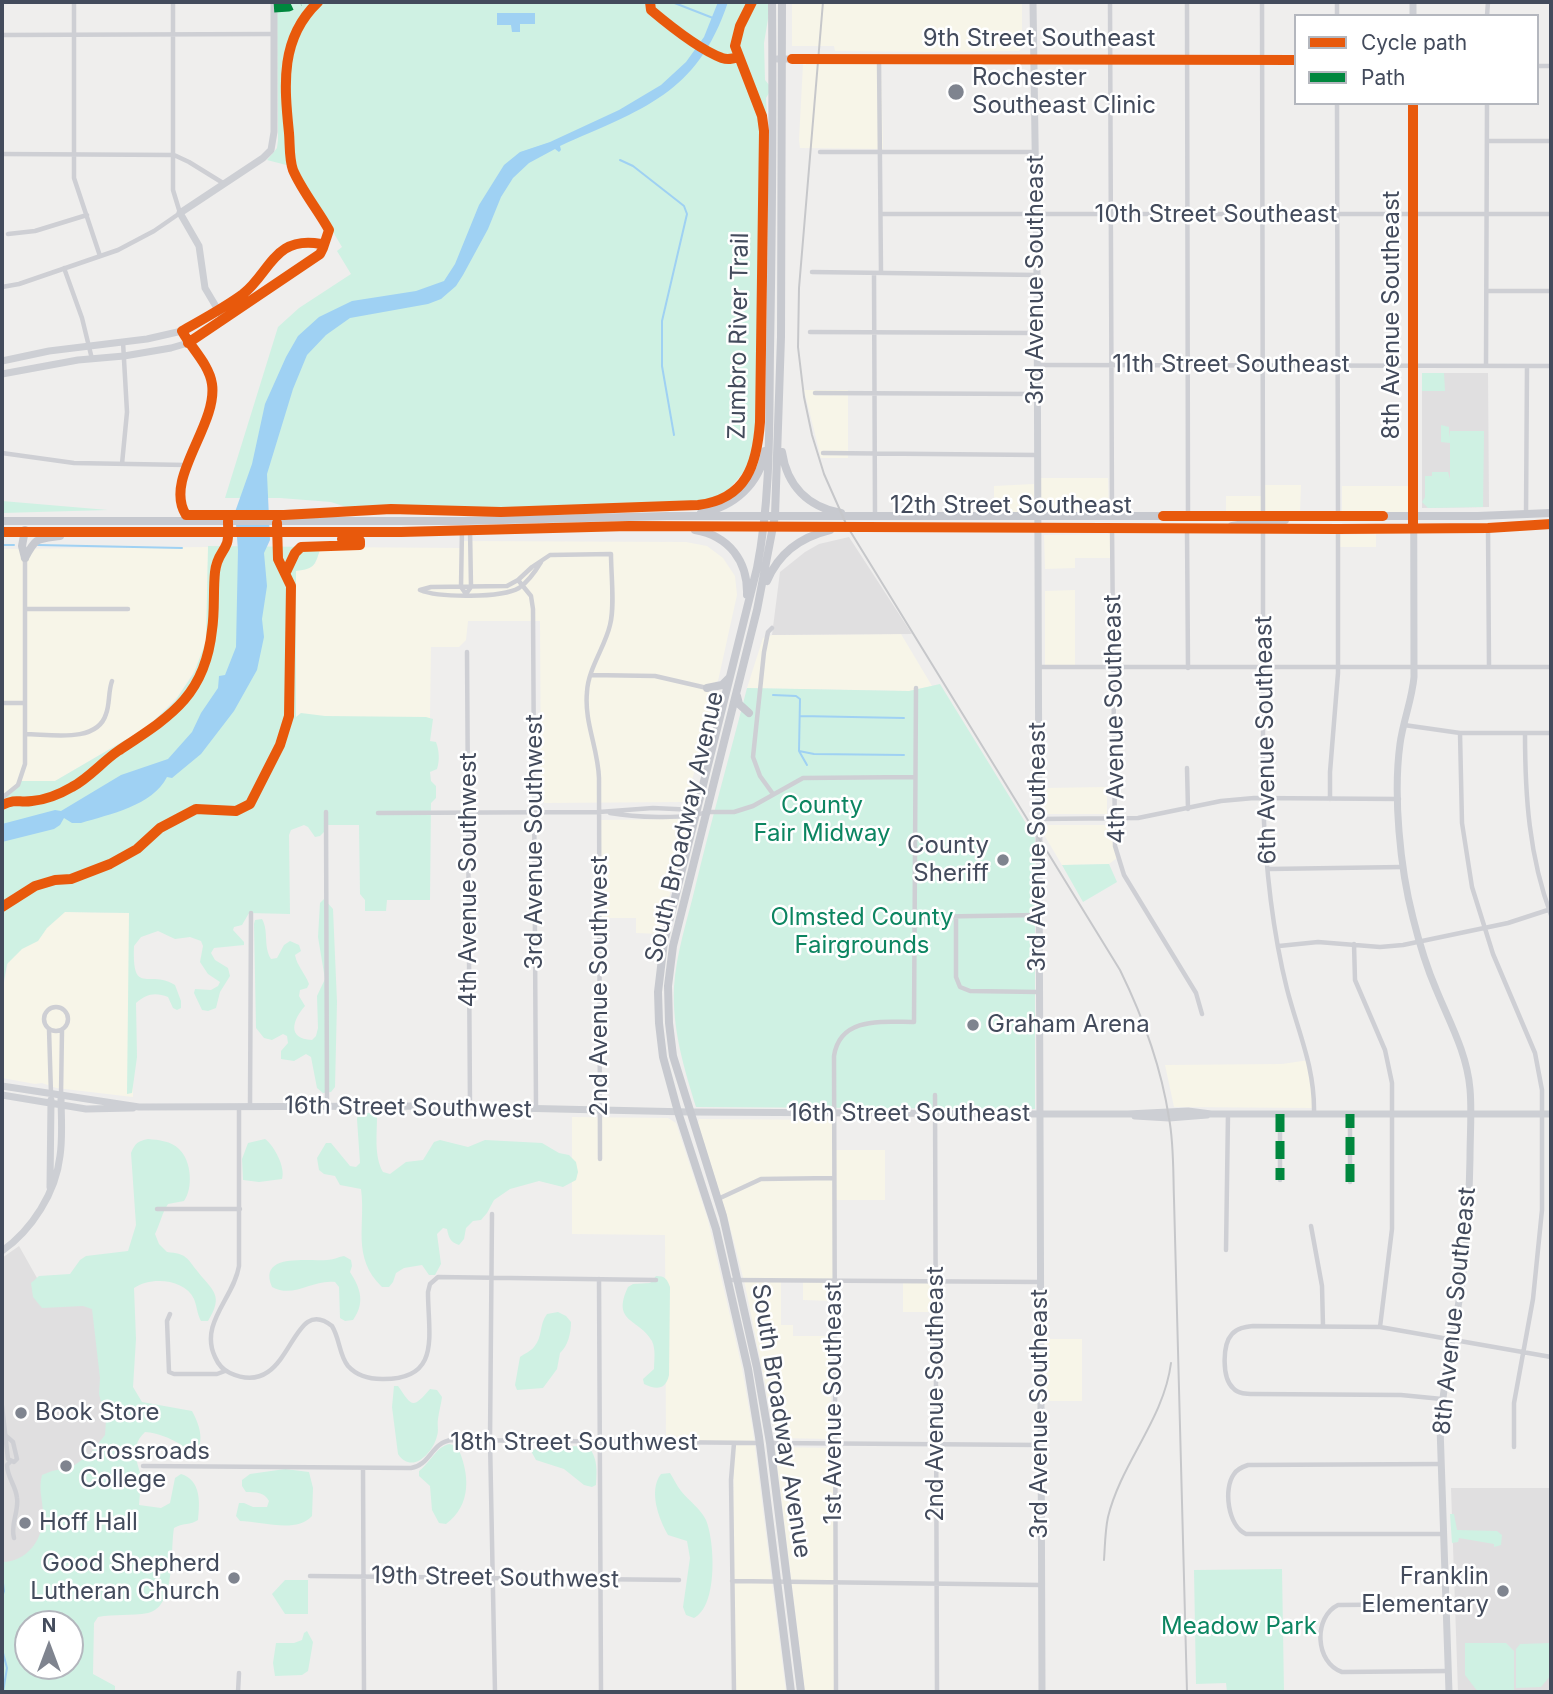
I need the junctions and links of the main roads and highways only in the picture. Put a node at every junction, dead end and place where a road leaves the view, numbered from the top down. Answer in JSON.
{"nodes":[{"id":1,"x":772,"y":2,"type":"edge"},
{"id":2,"x":782,"y":2,"type":"edge"},
{"id":3,"x":769,"y":402,"type":"junction"},
{"id":4,"x":779,"y":423,"type":"junction"},
{"id":5,"x":1551,"y":513,"type":"edge"},
{"id":6,"x":1263,"y":515,"type":"junction"},
{"id":7,"x":1304,"y":515,"type":"junction"},
{"id":8,"x":667,"y":516,"type":"junction"},
{"id":9,"x":770,"y":516,"type":"junction"},
{"id":10,"x":872,"y":517,"type":"junction"},
{"id":11,"x":66,"y":520,"type":"junction"},
{"id":12,"x":2,"y":521,"type":"edge"},
{"id":13,"x":1551,"y":524,"type":"edge"},
{"id":14,"x":668,"y":526,"type":"junction"},
{"id":15,"x":769,"y":526,"type":"junction"},
{"id":16,"x":845,"y":526,"type":"junction"},
{"id":17,"x":1222,"y":529,"type":"junction"},
{"id":18,"x":1263,"y":529,"type":"junction"},
{"id":19,"x":24,"y":532,"type":"junction"},
{"id":20,"x":89,"y":533,"type":"junction"},
{"id":21,"x":2,"y":534,"type":"edge"},
{"id":22,"x":22,"y":546,"type":"junction"},
{"id":23,"x":757,"y":610,"type":"junction"},
{"id":24,"x":746,"y":612,"type":"junction"},
{"id":25,"x":730,"y":676,"type":"junction"},
{"id":26,"x":736,"y":692,"type":"junction"},
{"id":27,"x":722,"y":708,"type":"junction"},
{"id":28,"x":728,"y":725,"type":"junction"},
{"id":29,"x":765,"y":1443,"type":"junction"},
{"id":30,"x":782,"y":1582,"type":"junction"},
{"id":31,"x":790,"y":1692,"type":"edge"},
{"id":32,"x":800,"y":1692,"type":"edge"}],
"edges":[{"from":1,"to":3,"type":"main road","name":"South Broadway Avenue"},
{"from":2,"to":4,"type":"main road","name":"South Broadway Avenue"},
{"from":3,"to":8,"type":"main road"},
{"from":3,"to":9,"type":"main road","name":"South Broadway Avenue"},
{"from":4,"to":9,"type":"main road","name":"South Broadway Avenue"},
{"from":4,"to":10,"type":"main road"},
{"from":5,"to":7,"type":"main road","name":"12th Street Southeast"},
{"from":6,"to":7,"type":"main road","name":"12th Street Southeast"},
{"from":6,"to":10,"type":"main road","name":"12th Street Southeast"},
{"from":6,"to":17,"type":"main road"},
{"from":7,"to":18,"type":"main road"},
{"from":8,"to":9,"type":"main road","name":"12th Street Southeast"},
{"from":8,"to":11,"type":"main road"},
{"from":9,"to":10,"type":"main road","name":"12th Street Southeast"},
{"from":9,"to":15,"type":"main road","name":"South Broadway Avenue"},
{"from":11,"to":12,"type":"main road"},
{"from":11,"to":19,"type":"main road"},
{"from":13,"to":18,"type":"main road","name":"12th Street Southeast"},
{"from":14,"to":15,"type":"main road","name":"12th Street Southeast"},
{"from":14,"to":20,"type":"main road"},
{"from":14,"to":24,"type":"main road"},
{"from":15,"to":16,"type":"main road","name":"12th Street Southeast"},
{"from":15,"to":23,"type":"main road","name":"South Broadway Avenue"},
{"from":15,"to":24,"type":"main road","name":"South Broadway Avenue"},
{"from":16,"to":17,"type":"main road","name":"12th Street Southeast"},
{"from":16,"to":23,"type":"main road"},
{"from":17,"to":18,"type":"main road","name":"12th Street Southeast"},
{"from":19,"to":20,"type":"main road"},
{"from":19,"to":21,"type":"main road"},
{"from":19,"to":22,"type":"main road"},
{"from":20,"to":22,"type":"main road"},
{"from":21,"to":22,"type":"main road"},
{"from":23,"to":26,"type":"main road","name":"South Broadway Avenue"},
{"from":24,"to":25,"type":"main road","name":"South Broadway Avenue"},
{"from":25,"to":27,"type":"main road","name":"South Broadway Avenue"},
{"from":25,"to":27,"type":"main road"},
{"from":26,"to":28,"type":"main road","name":"South Broadway Avenue"},
{"from":26,"to":28,"type":"main road"},
{"from":27,"to":29,"type":"main road","name":"South Broadway Avenue"},
{"from":28,"to":29,"type":"main road","name":"South Broadway Avenue"},
{"from":29,"to":30,"type":"main road","name":"South Broadway Avenue"},
{"from":30,"to":31,"type":"main road","name":"South Broadway Avenue"},
{"from":30,"to":32,"type":"main road","name":"South Broadway Avenue"}]}
